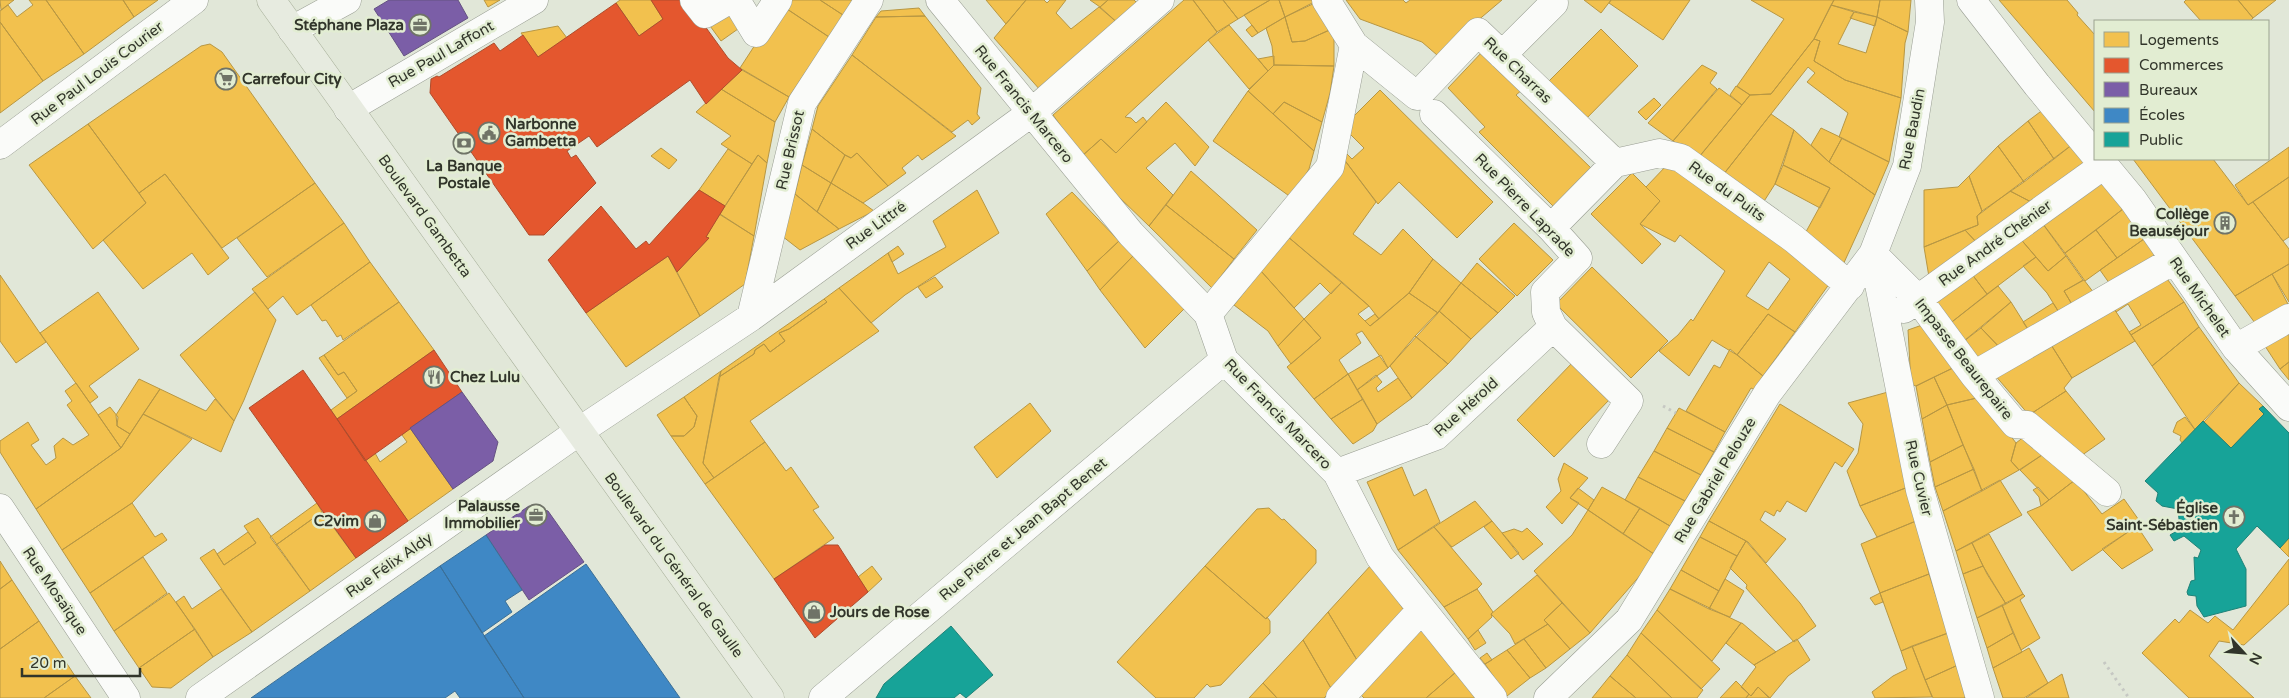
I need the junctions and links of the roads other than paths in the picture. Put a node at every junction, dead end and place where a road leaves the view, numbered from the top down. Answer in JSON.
{"nodes":[{"id":1,"x":194,"y":0,"type":"edge"},
{"id":2,"x":271,"y":0,"type":"edge"},
{"id":3,"x":347,"y":0,"type":"edge"},
{"id":4,"x":534,"y":0,"type":"edge"},
{"id":5,"x":694,"y":0,"type":"edge"},
{"id":6,"x":729,"y":0,"type":"edge"},
{"id":7,"x":736,"y":0,"type":"edge"},
{"id":8,"x":778,"y":0,"type":"edge"},
{"id":9,"x":869,"y":0,"type":"edge"},
{"id":10,"x":940,"y":0,"type":"edge"},
{"id":11,"x":1160,"y":0,"type":"edge"},
{"id":12,"x":1326,"y":0,"type":"edge"},
{"id":13,"x":1929,"y":0,"type":"edge"},
{"id":14,"x":1972,"y":0,"type":"edge"},
{"id":15,"x":1554,"y":3,"type":"dead end"},
{"id":16,"x":292,"y":30,"type":"junction"},
{"id":17,"x":1354,"y":45,"type":"junction"},
{"id":18,"x":1502,"y":55,"type":"junction"},
{"id":19,"x":348,"y":109,"type":"junction"},
{"id":20,"x":1031,"y":113,"type":"junction"},
{"id":21,"x":1434,"y":114,"type":"dead end"},
{"id":22,"x":0,"y":145,"type":"edge"},
{"id":23,"x":2094,"y":153,"type":"edge"},
{"id":24,"x":2098,"y":160,"type":"edge"},
{"id":25,"x":2100,"y":160,"type":"edge"},
{"id":26,"x":1615,"y":163,"type":"junction"},
{"id":27,"x":1551,"y":228,"type":"junction"},
{"id":28,"x":1873,"y":254,"type":"junction"},
{"id":29,"x":2174,"y":260,"type":"junction"},
{"id":30,"x":1850,"y":286,"type":"junction"},
{"id":31,"x":1918,"y":299,"type":"junction"},
{"id":32,"x":1208,"y":314,"type":"junction"},
{"id":33,"x":751,"y":317,"type":"junction"},
{"id":34,"x":2289,"y":318,"type":"edge"},
{"id":35,"x":1887,"y":322,"type":"junction"},
{"id":36,"x":1553,"y":327,"type":"junction"},
{"id":37,"x":2236,"y":348,"type":"junction"},
{"id":38,"x":1224,"y":360,"type":"junction"},
{"id":39,"x":1974,"y":375,"type":"junction"},
{"id":40,"x":2289,"y":407,"type":"edge"},
{"id":41,"x":578,"y":432,"type":"junction"},
{"id":42,"x":1600,"y":444,"type":"dead end"},
{"id":43,"x":1337,"y":474,"type":"junction"},
{"id":44,"x":2107,"y":492,"type":"dead end"},
{"id":45,"x":0,"y":508,"type":"edge"},
{"id":46,"x":1421,"y":610,"type":"junction"},
{"id":47,"x":126,"y":698,"type":"edge"},
{"id":48,"x":200,"y":698,"type":"edge"},
{"id":49,"x":770,"y":698,"type":"edge"},
{"id":50,"x":823,"y":698,"type":"edge"},
{"id":51,"x":1340,"y":698,"type":"edge"},
{"id":52,"x":1493,"y":698,"type":"edge"},
{"id":53,"x":1548,"y":698,"type":"edge"},
{"id":54,"x":1980,"y":698,"type":"edge"}],
"edges":[{"from":1,"to":22,"type":"street","name":"Rue Paul Louis Courier"},
{"from":2,"to":16,"type":"main road","name":"Boulevard Gambetta"},
{"from":3,"to":16,"type":"street"},
{"from":4,"to":19,"type":"street","name":"Rue Paul Laffont"},
{"from":5,"to":6,"type":"street"},
{"from":7,"to":8,"type":"street"},
{"from":9,"to":33,"type":"street","name":"Rue Brissot"},
{"from":10,"to":20,"type":"street","name":"Rue Francis Marcero"},
{"from":11,"to":20,"type":"street","name":"Rue Littré"},
{"from":12,"to":17,"type":"street","name":"Rue Charras"},
{"from":13,"to":28,"type":"street","name":"Rue Baudin"},
{"from":14,"to":23,"type":"street","name":"Rue Michelet"},
{"from":15,"to":18,"type":"street"},
{"from":16,"to":19,"type":"main road","name":"Boulevard Gambetta"},
{"from":17,"to":18,"type":"street","name":"Rue Charras"},
{"from":17,"to":32,"type":"street"},
{"from":18,"to":26,"type":"street","name":"Rue Charras"},
{"from":19,"to":41,"type":"main road","name":"Boulevard Gambetta"},
{"from":20,"to":32,"type":"street","name":"Rue Francis Marcero"},
{"from":20,"to":33,"type":"street","name":"Rue Littré"},
{"from":21,"to":27,"type":"street","name":"Rue Pierre Laprade"},
{"from":24,"to":31,"type":"street","name":"Rue André Chénier"},
{"from":25,"to":29,"type":"street","name":"Rue Michelet"},
{"from":26,"to":27,"type":"street"},
{"from":26,"to":30,"type":"street","name":"Rue du Puits"},
{"from":27,"to":36,"type":"street","name":"Rue Pierre Laprade"},
{"from":28,"to":30,"type":"street","name":"Rue Gabriel Pelouze"},
{"from":28,"to":31,"type":"street","name":"Impasse Beaurepaire"},
{"from":28,"to":35,"type":"street","name":"Rue Cuvier"},
{"from":29,"to":37,"type":"street","name":"Rue Michelet"},
{"from":29,"to":39,"type":"street"},
{"from":30,"to":53,"type":"street","name":"Rue Gabriel Pelouze"},
{"from":31,"to":35,"type":"street","name":"Rue André Chénier"},
{"from":31,"to":39,"type":"street","name":"Impasse Beaurepaire"},
{"from":32,"to":38,"type":"street","name":"Rue Francis Marcero"},
{"from":33,"to":41,"type":"street","name":"Rue Littré"},
{"from":34,"to":37,"type":"street"},
{"from":35,"to":54,"type":"street","name":"Rue Cuvier"},
{"from":36,"to":42,"type":"street"},
{"from":36,"to":43,"type":"street","name":"Rue Hérold"},
{"from":37,"to":40,"type":"street","name":"Rue Michelet"},
{"from":38,"to":43,"type":"street","name":"Rue Francis Marcero"},
{"from":38,"to":50,"type":"street","name":"Rue Pierre et Jean Bapt Benet"},
{"from":39,"to":44,"type":"street","name":"Impasse Beaurepaire"},
{"from":41,"to":48,"type":"street","name":"Rue Félix Aldy"},
{"from":41,"to":49,"type":"main road","name":"Boulevard du Général de Gaulle"},
{"from":43,"to":46,"type":"street","name":"Rue Francis Marcero"},
{"from":45,"to":47,"type":"street","name":"Rue Mosaïque"},
{"from":46,"to":51,"type":"street"},
{"from":46,"to":52,"type":"street","name":"Rue Francis Marcero"}]}
